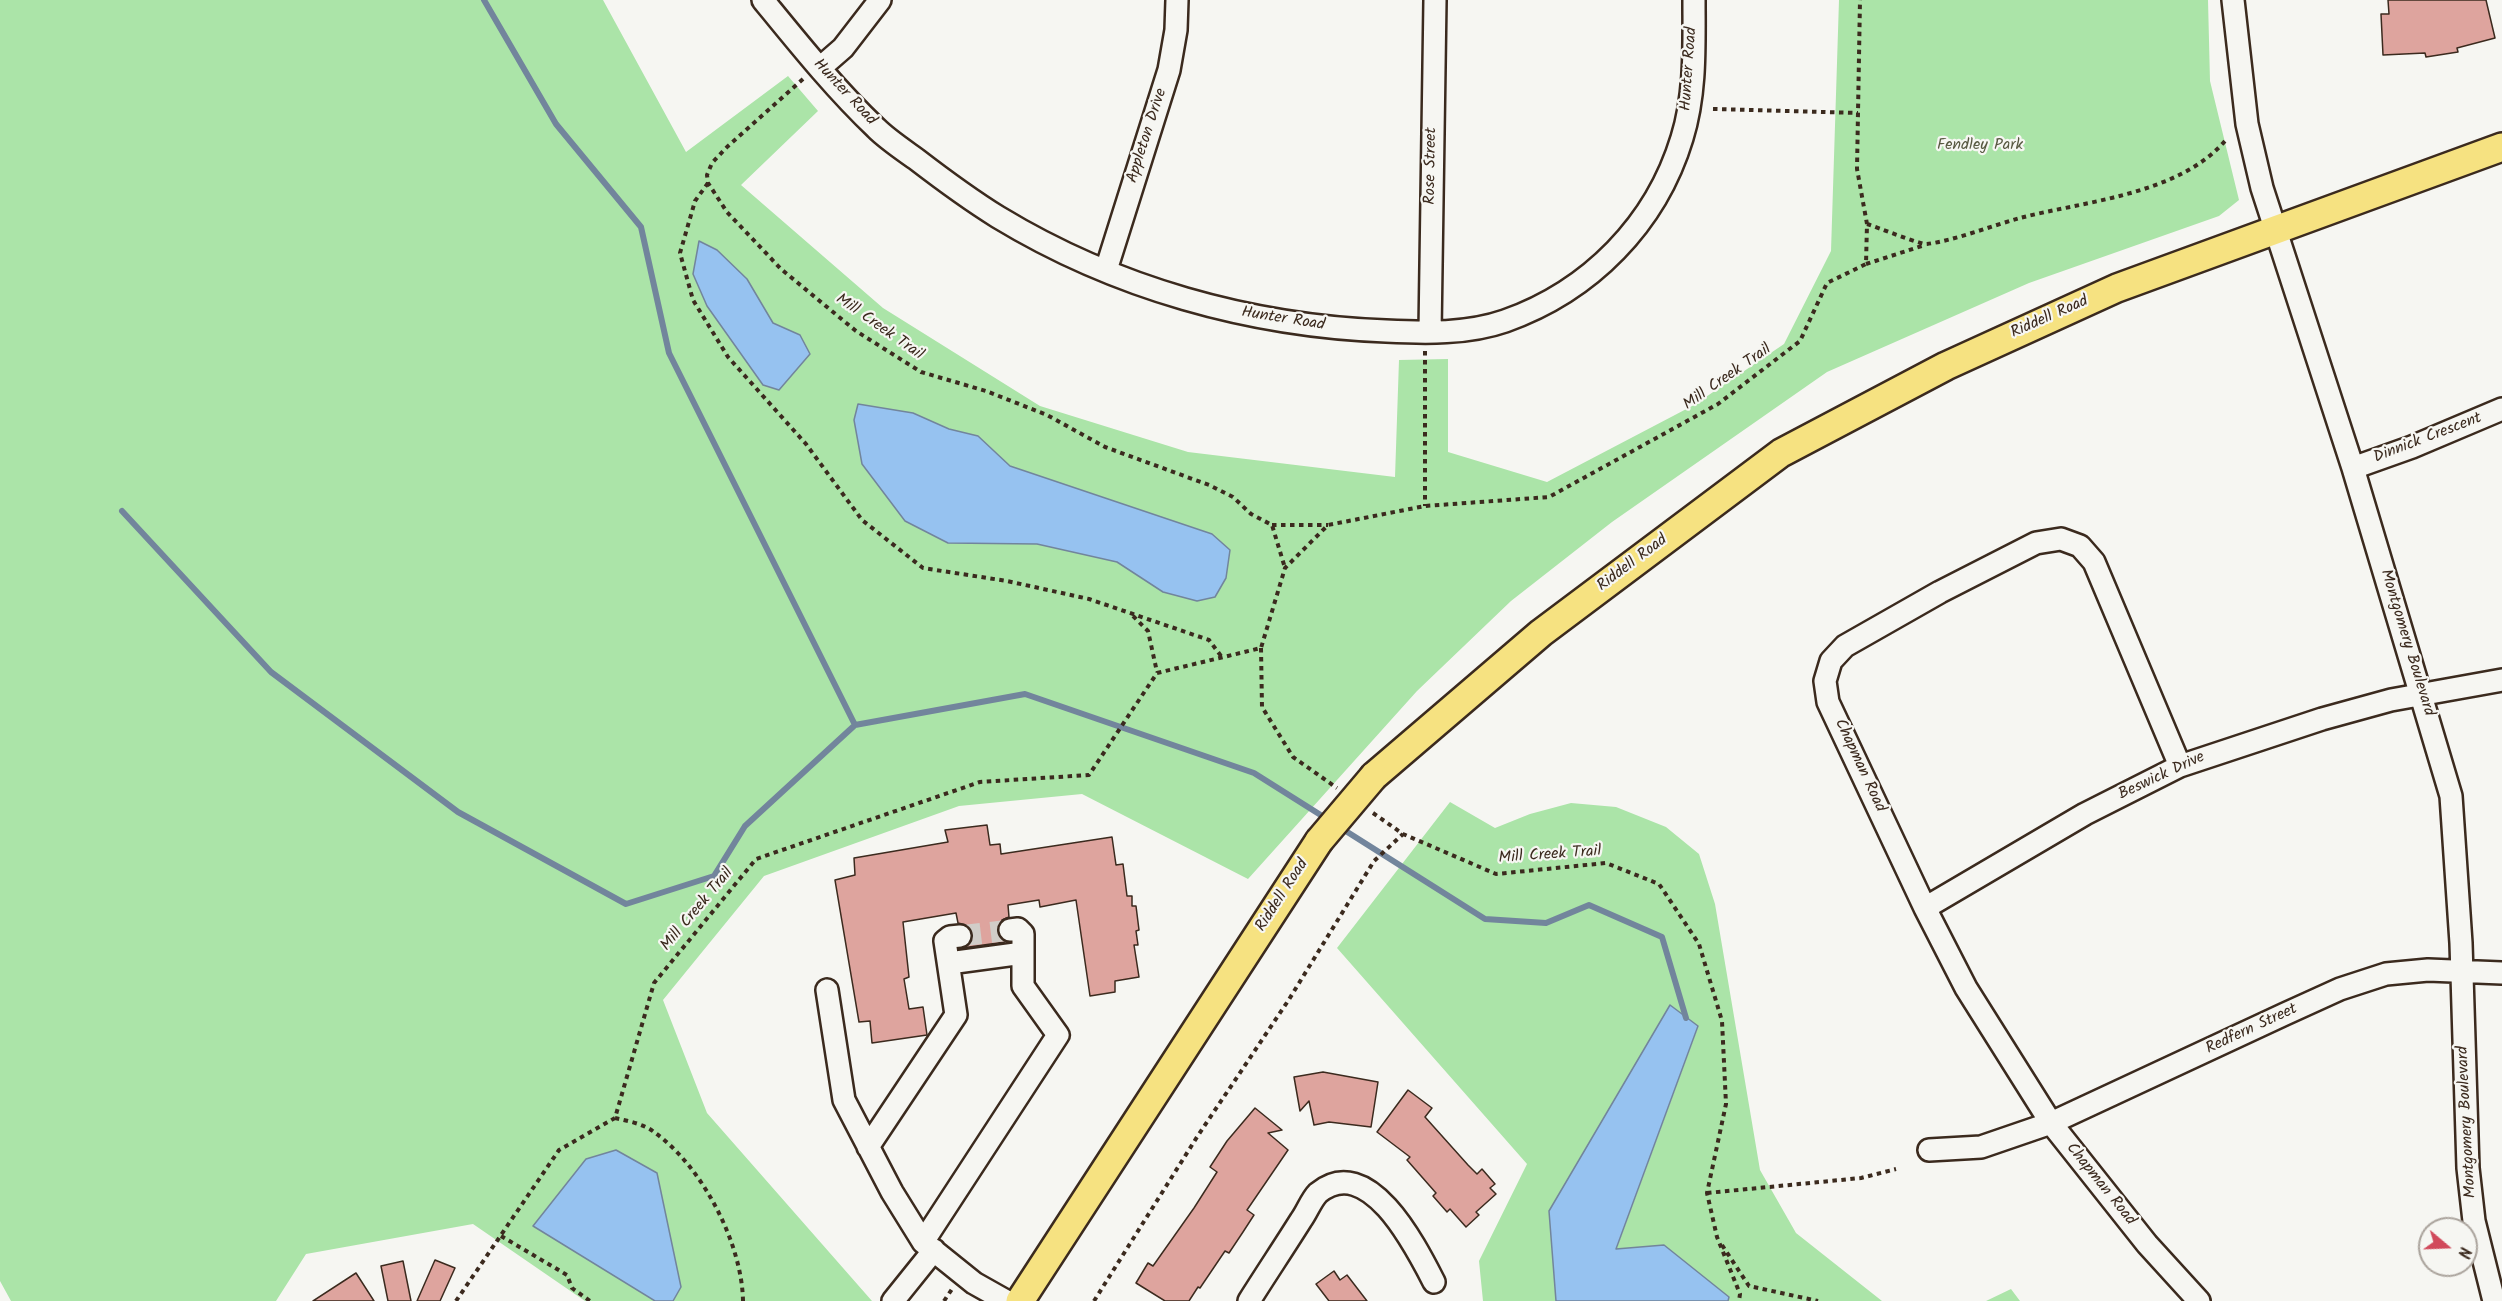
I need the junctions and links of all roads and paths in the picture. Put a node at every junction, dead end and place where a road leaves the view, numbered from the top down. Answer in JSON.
{"nodes":[{"id":1,"x":763,"y":0,"type":"edge"},
{"id":2,"x":880,"y":0,"type":"edge"},
{"id":3,"x":1177,"y":0,"type":"edge"},
{"id":4,"x":1435,"y":0,"type":"edge"},
{"id":5,"x":1694,"y":0,"type":"edge"},
{"id":6,"x":1860,"y":0,"type":"edge"},
{"id":7,"x":2233,"y":0,"type":"edge"},
{"id":8,"x":812,"y":73,"type":"junction"},
{"id":9,"x":1713,"y":109,"type":"dead end"},
{"id":10,"x":1858,"y":113,"type":"junction"},
{"id":11,"x":2225,"y":141,"type":"dead end"},
{"id":12,"x":2502,"y":147,"type":"edge"},
{"id":13,"x":708,"y":183,"type":"junction"},
{"id":14,"x":1867,"y":224,"type":"junction"},
{"id":15,"x":2276,"y":231,"type":"junction"},
{"id":16,"x":1925,"y":245,"type":"junction"},
{"id":17,"x":1866,"y":264,"type":"junction"},
{"id":18,"x":1106,"y":270,"type":"junction"},
{"id":19,"x":1427,"y":341,"type":"junction"},
{"id":20,"x":2502,"y":409,"type":"edge"},
{"id":21,"x":2354,"y":468,"type":"junction"},
{"id":22,"x":1425,"y":506,"type":"junction"},
{"id":23,"x":1272,"y":525,"type":"junction"},
{"id":24,"x":1328,"y":525,"type":"junction"},
{"id":25,"x":1285,"y":568,"type":"junction"},
{"id":26,"x":1132,"y":615,"type":"junction"},
{"id":27,"x":1260,"y":648,"type":"junction"},
{"id":28,"x":1221,"y":656,"type":"junction"},
{"id":29,"x":1157,"y":673,"type":"junction"},
{"id":30,"x":2502,"y":680,"type":"edge"},
{"id":31,"x":2420,"y":694,"type":"junction"},
{"id":32,"x":2180,"y":766,"type":"junction"},
{"id":33,"x":1338,"y":789,"type":"dead end"},
{"id":34,"x":1366,"y":808,"type":"dead end"},
{"id":35,"x":1403,"y":834,"type":"junction"},
{"id":36,"x":1924,"y":908,"type":"junction"},
{"id":37,"x":1010,"y":930,"type":"dead end"},
{"id":38,"x":960,"y":936,"type":"dead end"},
{"id":39,"x":1023,"y":953,"type":"junction"},
{"id":40,"x":949,"y":963,"type":"junction"},
{"id":41,"x":2462,"y":970,"type":"junction"},
{"id":42,"x":2502,"y":973,"type":"edge"},
{"id":43,"x":827,"y":990,"type":"dead end"},
{"id":44,"x":615,"y":1118,"type":"junction"},
{"id":45,"x":2051,"y":1123,"type":"junction"},
{"id":46,"x":868,"y":1147,"type":"junction"},
{"id":47,"x":1929,"y":1150,"type":"dead end"},
{"id":48,"x":1896,"y":1169,"type":"dead end"},
{"id":49,"x":1707,"y":1193,"type":"junction"},
{"id":50,"x":501,"y":1236,"type":"junction"},
{"id":51,"x":1717,"y":1237,"type":"junction"},
{"id":52,"x":928,"y":1246,"type":"junction"},
{"id":53,"x":1434,"y":1282,"type":"dead end"},
{"id":54,"x":952,"y":1289,"type":"dead end"},
{"id":55,"x":456,"y":1301,"type":"edge"},
{"id":56,"x":590,"y":1301,"type":"edge"},
{"id":57,"x":743,"y":1301,"type":"edge"},
{"id":58,"x":893,"y":1301,"type":"edge"},
{"id":59,"x":944,"y":1301,"type":"edge"},
{"id":60,"x":1006,"y":1301,"type":"edge"},
{"id":61,"x":1020,"y":1301,"type":"edge"},
{"id":62,"x":1094,"y":1301,"type":"edge"},
{"id":63,"x":1249,"y":1301,"type":"edge"},
{"id":64,"x":1739,"y":1301,"type":"edge"},
{"id":65,"x":1818,"y":1301,"type":"edge"},
{"id":66,"x":2199,"y":1301,"type":"edge"},
{"id":67,"x":2494,"y":1301,"type":"edge"}],
"edges":[{"from":1,"to":8,"type":"street","name":"Hunter Road"},
{"from":2,"to":8,"type":"street"},
{"from":3,"to":18,"type":"street","name":"Appleton Drive"},
{"from":4,"to":19,"type":"street","name":"Rose Street"},
{"from":5,"to":19,"type":"street","name":"Hunter Road"},
{"from":6,"to":10,"type":"path"},
{"from":7,"to":15,"type":"street","name":"Montgomery Boulevard"},
{"from":8,"to":13,"type":"path"},
{"from":8,"to":18,"type":"street","name":"Hunter Road"},
{"from":9,"to":10,"type":"path"},
{"from":10,"to":14,"type":"path"},
{"from":11,"to":16,"type":"path","name":"Mill Creek Trail"},
{"from":12,"to":15,"type":"main road","name":"Riddell Road"},
{"from":13,"to":23,"type":"path","name":"Mill Creek Trail"},
{"from":13,"to":26,"type":"path"},
{"from":14,"to":16,"type":"path"},
{"from":14,"to":17,"type":"path"},
{"from":15,"to":21,"type":"street","name":"Montgomery Boulevard"},
{"from":15,"to":61,"type":"main road","name":"Riddell Road","bridge":true},
{"from":16,"to":17,"type":"path","name":"Mill Creek Trail"},
{"from":17,"to":22,"type":"path","name":"Mill Creek Trail"},
{"from":18,"to":19,"type":"street","name":"Hunter Road"},
{"from":19,"to":22,"type":"path"},
{"from":20,"to":21,"type":"street","name":"Dinnick Crescent"},
{"from":21,"to":31,"type":"street","name":"Montgomery Boulevard"},
{"from":22,"to":24,"type":"path","name":"Mill Creek Trail"},
{"from":23,"to":24,"type":"path","name":"Mill Creek Trail"},
{"from":23,"to":25,"type":"path"},
{"from":24,"to":25,"type":"path"},
{"from":25,"to":27,"type":"path"},
{"from":26,"to":28,"type":"path"},
{"from":26,"to":29,"type":"path"},
{"from":27,"to":28,"type":"path"},
{"from":27,"to":33,"type":"path"},
{"from":28,"to":29,"type":"path"},
{"from":29,"to":44,"type":"path","name":"Mill Creek Trail"},
{"from":30,"to":31,"type":"street"},
{"from":31,"to":32,"type":"street","name":"Beswick Drive"},
{"from":31,"to":41,"type":"street","name":"Montgomery Boulevard"},
{"from":32,"to":36,"type":"street","name":"Beswick Drive"},
{"from":32,"to":36,"type":"street","name":"Chapman Road"},
{"from":34,"to":35,"type":"path","name":"Mill Creek Trail"},
{"from":35,"to":49,"type":"path","name":"Mill Creek Trail"},
{"from":35,"to":62,"type":"path"},
{"from":36,"to":45,"type":"street","name":"Chapman Road"},
{"from":37,"to":39,"type":"street"},
{"from":38,"to":40,"type":"street"},
{"from":39,"to":40,"type":"street"},
{"from":39,"to":52,"type":"street"},
{"from":40,"to":46,"type":"street"},
{"from":41,"to":42,"type":"street","name":"Redfern Street"},
{"from":41,"to":45,"type":"street","name":"Redfern Street"},
{"from":41,"to":67,"type":"street","name":"Montgomery Boulevard"},
{"from":43,"to":46,"type":"street"},
{"from":44,"to":50,"type":"path"},
{"from":44,"to":57,"type":"path"},
{"from":45,"to":47,"type":"street","name":"Redfern Street"},
{"from":45,"to":66,"type":"street","name":"Chapman Road"},
{"from":46,"to":52,"type":"street"},
{"from":48,"to":49,"type":"path"},
{"from":49,"to":51,"type":"path","name":"Mill Creek Trail"},
{"from":50,"to":55,"type":"path"},
{"from":50,"to":56,"type":"path"},
{"from":51,"to":64,"type":"path","name":"Mill Creek Trail"},
{"from":51,"to":65,"type":"path"},
{"from":52,"to":58,"type":"street"},
{"from":52,"to":60,"type":"street"},
{"from":53,"to":63,"type":"street"},
{"from":54,"to":59,"type":"path"}]}
